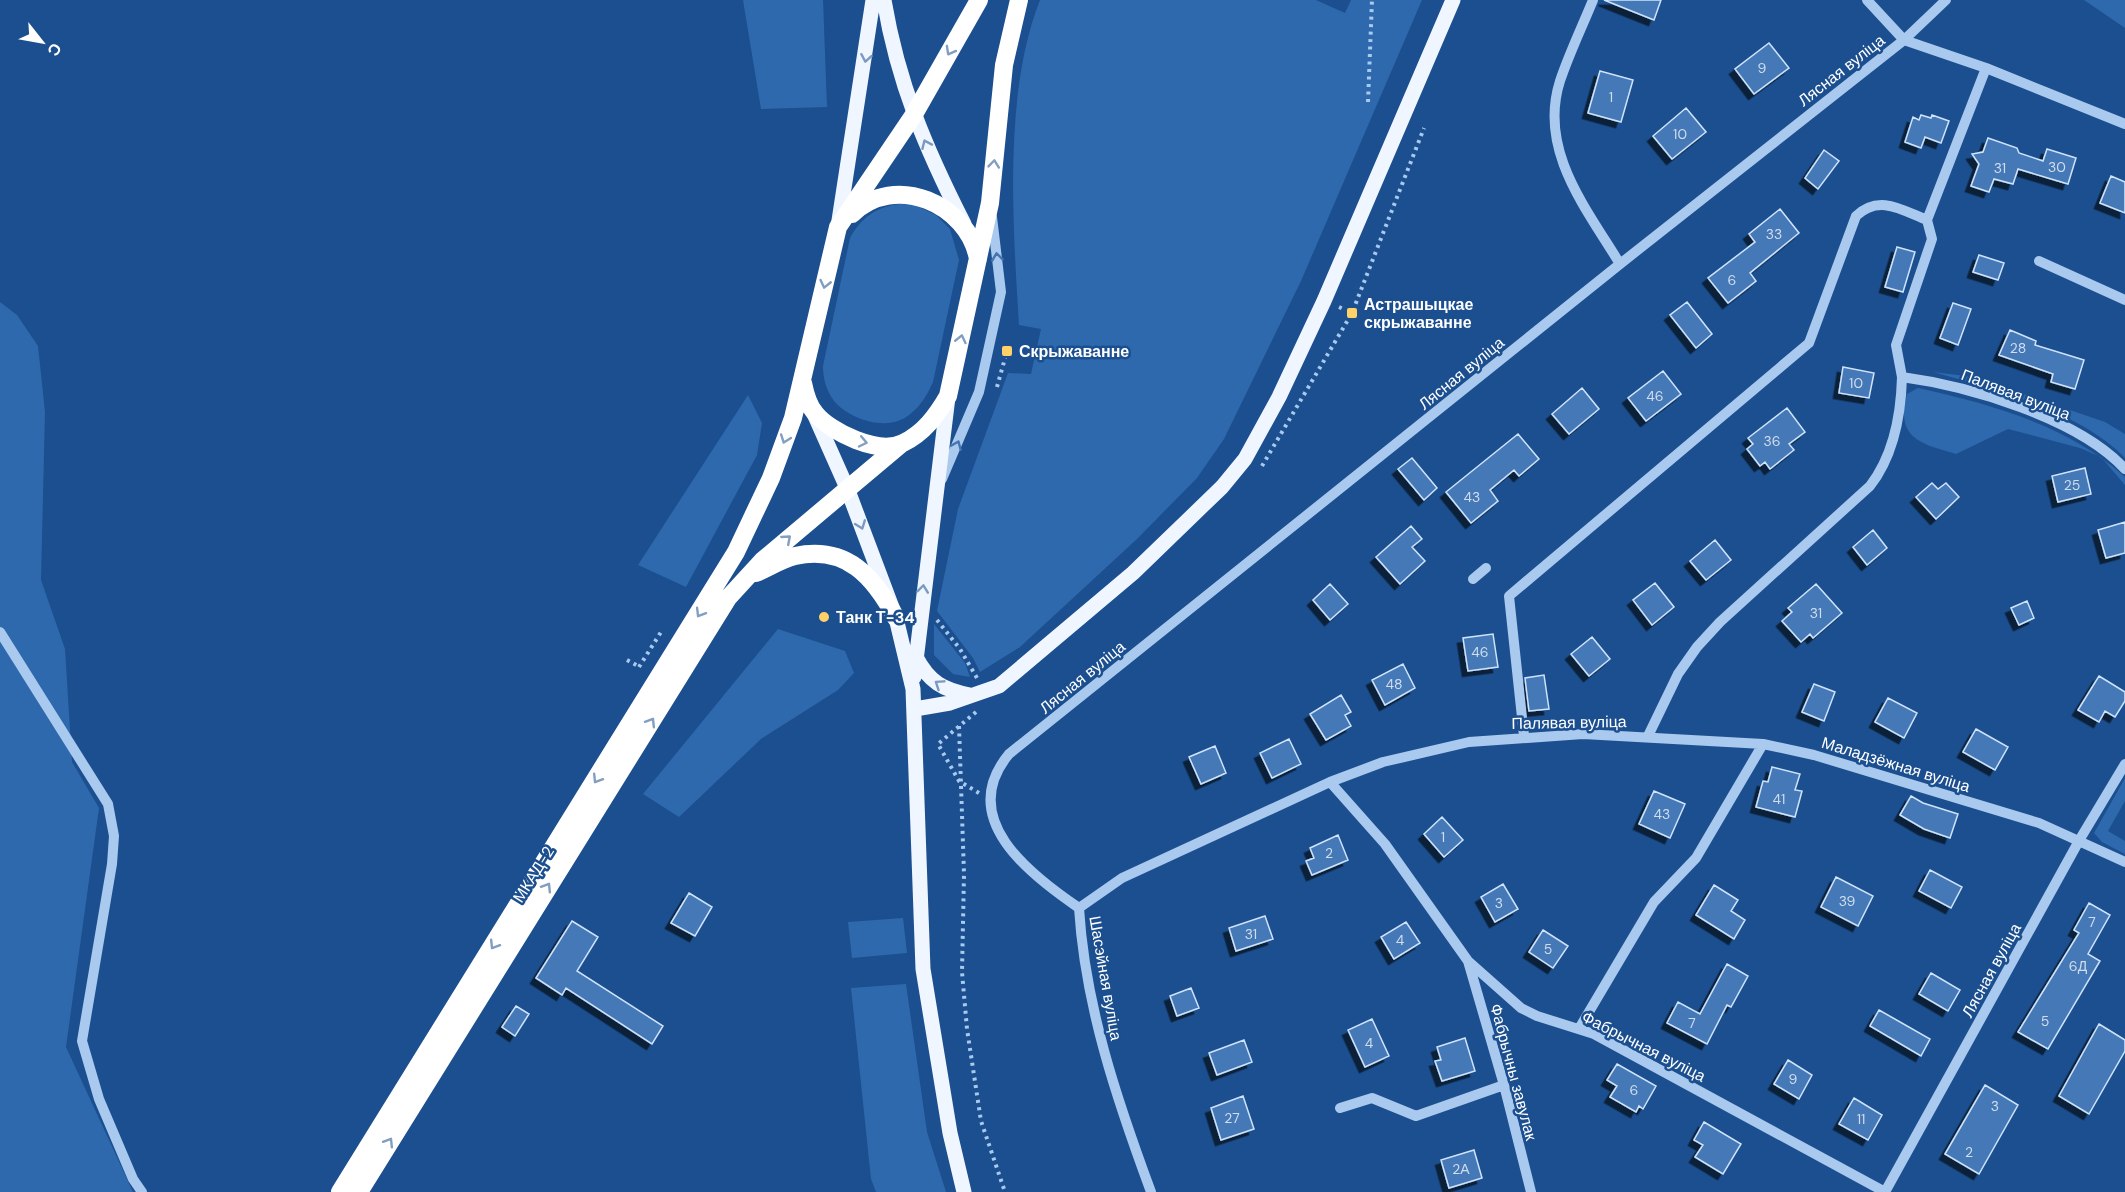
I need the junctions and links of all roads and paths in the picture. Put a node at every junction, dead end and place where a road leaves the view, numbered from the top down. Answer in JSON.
{"nodes":[{"id":1,"x":873,"y":0,"type":"edge"},
{"id":2,"x":884,"y":0,"type":"edge"},
{"id":3,"x":979,"y":0,"type":"edge"},
{"id":4,"x":1019,"y":0,"type":"edge"},
{"id":5,"x":1372,"y":0,"type":"edge"},
{"id":6,"x":1453,"y":0,"type":"edge"},
{"id":7,"x":1593,"y":0,"type":"edge"},
{"id":8,"x":1867,"y":0,"type":"edge"},
{"id":9,"x":1946,"y":0,"type":"edge"},
{"id":10,"x":1904,"y":40,"type":"junction"},
{"id":11,"x":1986,"y":68,"type":"junction"},
{"id":12,"x":1368,"y":102,"type":"dead end"},
{"id":13,"x":913,"y":116,"type":"junction"},
{"id":14,"x":2125,"y":124,"type":"edge"},
{"id":15,"x":1424,"y":128,"type":"dead end"},
{"id":16,"x":990,"y":203,"type":"junction"},
{"id":17,"x":1927,"y":220,"type":"junction"},
{"id":18,"x":838,"y":227,"type":"junction"},
{"id":19,"x":970,"y":234,"type":"junction"},
{"id":20,"x":2039,"y":261,"type":"dead end"},
{"id":21,"x":979,"y":263,"type":"junction"},
{"id":22,"x":1620,"y":264,"type":"junction"},
{"id":23,"x":2125,"y":300,"type":"edge"},
{"id":24,"x":1352,"y":313,"type":"dead end"},
{"id":25,"x":1007,"y":351,"type":"dead end"},
{"id":26,"x":1902,"y":377,"type":"junction"},
{"id":27,"x":802,"y":383,"type":"junction"},
{"id":28,"x":994,"y":394,"type":"dead end"},
{"id":29,"x":948,"y":396,"type":"junction"},
{"id":30,"x":814,"y":413,"type":"junction"},
{"id":31,"x":901,"y":444,"type":"junction"},
{"id":32,"x":2125,"y":469,"type":"edge"},
{"id":33,"x":847,"y":488,"type":"junction"},
{"id":34,"x":934,"y":498,"type":"junction"},
{"id":35,"x":1486,"y":568,"type":"dead end"},
{"id":36,"x":743,"y":578,"type":"junction"},
{"id":37,"x":1473,"y":579,"type":"dead end"},
{"id":38,"x":935,"y":610,"type":"dead end"},
{"id":39,"x":896,"y":618,"type":"junction"},
{"id":40,"x":0,"y":632,"type":"edge"},
{"id":41,"x":660,"y":632,"type":"dead end"},
{"id":42,"x":916,"y":657,"type":"junction"},
{"id":43,"x":639,"y":667,"type":"dead end"},
{"id":44,"x":913,"y":688,"type":"junction"},
{"id":45,"x":976,"y":695,"type":"junction"},
{"id":46,"x":915,"y":709,"type":"junction"},
{"id":47,"x":959,"y":725,"type":"dead end"},
{"id":48,"x":1524,"y":736,"type":"junction"},
{"id":49,"x":1648,"y":736,"type":"junction"},
{"id":50,"x":938,"y":744,"type":"dead end"},
{"id":51,"x":1763,"y":744,"type":"junction"},
{"id":52,"x":2125,"y":764,"type":"edge"},
{"id":53,"x":959,"y":781,"type":"junction"},
{"id":54,"x":1330,"y":782,"type":"junction"},
{"id":55,"x":990,"y":799,"type":"junction"},
{"id":56,"x":2080,"y":839,"type":"junction"},
{"id":57,"x":2125,"y":862,"type":"edge"},
{"id":58,"x":1079,"y":908,"type":"junction"},
{"id":59,"x":1468,"y":961,"type":"junction"},
{"id":60,"x":1580,"y":1028,"type":"junction"},
{"id":61,"x":1504,"y":1085,"type":"junction"},
{"id":62,"x":1340,"y":1108,"type":"dead end"},
{"id":63,"x":142,"y":1192,"type":"edge"},
{"id":64,"x":340,"y":1192,"type":"edge"},
{"id":65,"x":358,"y":1192,"type":"edge"},
{"id":66,"x":964,"y":1192,"type":"edge"},
{"id":67,"x":1005,"y":1192,"type":"edge"},
{"id":68,"x":1150,"y":1192,"type":"edge"},
{"id":69,"x":1531,"y":1192,"type":"edge"},
{"id":70,"x":1885,"y":1192,"type":"edge"}],
"edges":[{"from":1,"to":18,"type":"main road","one_way":true},
{"from":2,"to":13,"type":"main road"},
{"from":3,"to":13,"type":"highway","one_way":true},
{"from":16,"to":4,"type":"highway","one_way":true},
{"from":5,"to":12,"type":"path"},
{"from":6,"to":45,"type":"main road"},
{"from":7,"to":22,"type":"street"},
{"from":8,"to":10,"type":"street"},
{"from":9,"to":10,"type":"street"},
{"from":10,"to":11,"type":"street","name":"Лясная вуліца"},
{"from":10,"to":22,"type":"street","name":"Лясная вуліца"},
{"from":11,"to":14,"type":"street","name":"Лясная вуліца"},
{"from":11,"to":17,"type":"street"},
{"from":13,"to":18,"type":"highway"},
{"from":19,"to":13,"type":"main road","one_way":true},
{"from":15,"to":24,"type":"path"},
{"from":16,"to":21,"type":"highway"},
{"from":34,"to":16,"type":"street","one_way":true},
{"from":17,"to":26,"type":"street"},
{"from":17,"to":48,"type":"street"},
{"from":18,"to":19,"type":"highway"},
{"from":18,"to":27,"type":"highway","one_way":true},
{"from":19,"to":21,"type":"highway"},
{"from":20,"to":23,"type":"street"},
{"from":29,"to":21,"type":"highway","one_way":true},
{"from":22,"to":55,"type":"street","name":"Лясная вуліца"},
{"from":25,"to":28,"type":"path"},
{"from":26,"to":32,"type":"street","name":"Палявая вуліца"},
{"from":26,"to":49,"type":"street","name":"Палявая вуліца"},
{"from":27,"to":30,"type":"highway"},
{"from":27,"to":64,"type":"highway","one_way":true},
{"from":29,"to":31,"type":"highway","name":"МКАД-2"},
{"from":29,"to":34,"type":"main road"},
{"from":30,"to":31,"type":"highway","one_way":true},
{"from":30,"to":33,"type":"main road"},
{"from":31,"to":33,"type":"highway","name":"МКАД-2"},
{"from":36,"to":33,"type":"highway","name":"МКАД-2","one_way":true},
{"from":33,"to":39,"type":"main road","one_way":true},
{"from":42,"to":34,"type":"main road","one_way":true},
{"from":35,"to":37,"type":"street"},
{"from":36,"to":39,"type":"highway"},
{"from":65,"to":36,"type":"highway","name":"МКАД-2","one_way":true},
{"from":38,"to":45,"type":"path"},
{"from":39,"to":44,"type":"main road"},
{"from":40,"to":63,"type":"street"},
{"from":41,"to":43,"type":"path"},
{"from":42,"to":44,"type":"main road"},
{"from":45,"to":42,"type":"main road","one_way":true},
{"from":44,"to":46,"type":"main road"},
{"from":45,"to":46,"type":"main road"},
{"from":46,"to":66,"type":"main road"},
{"from":47,"to":53,"type":"path"},
{"from":48,"to":49,"type":"street","name":"Палявая вуліца"},
{"from":48,"to":54,"type":"street","name":"Палявая вуліца"},
{"from":49,"to":51,"type":"street","name":"Маладзёжная вуліца"},
{"from":50,"to":53,"type":"path"},
{"from":51,"to":56,"type":"street","name":"Маладзёжная вуліца"},
{"from":51,"to":60,"type":"street"},
{"from":52,"to":56,"type":"street","name":"Лясная вуліца"},
{"from":53,"to":55,"type":"path"},
{"from":53,"to":67,"type":"path"},
{"from":54,"to":58,"type":"street","name":"Палявая вуліца"},
{"from":54,"to":59,"type":"street","name":"Фабрычная вуліца"},
{"from":55,"to":58,"type":"street","name":"Шасэйная вуліца"},
{"from":56,"to":57,"type":"street","name":"Маладзёжная вуліца"},
{"from":56,"to":70,"type":"street","name":"Лясная вуліца"},
{"from":58,"to":68,"type":"street","name":"Шасэйная вуліца"},
{"from":59,"to":60,"type":"street","name":"Фабрычная вуліца"},
{"from":59,"to":61,"type":"street","name":"Фабрычны завулак"},
{"from":60,"to":70,"type":"street","name":"Фабрычная вуліца"},
{"from":61,"to":62,"type":"street"},
{"from":61,"to":69,"type":"street","name":"Фабрычны завулак"}]}
